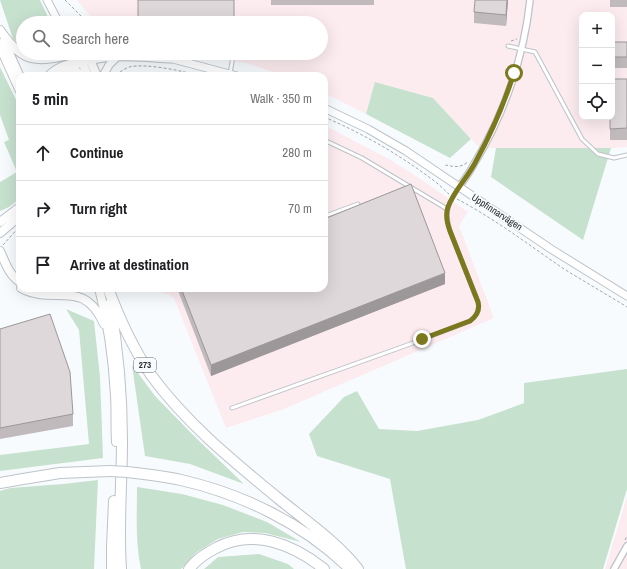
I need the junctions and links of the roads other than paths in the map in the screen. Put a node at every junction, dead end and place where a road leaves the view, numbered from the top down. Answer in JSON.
{"nodes":[{"id":1,"x":47,"y":0,"type":"edge"},
{"id":2,"x":530,"y":0,"type":"edge"},
{"id":3,"x":55,"y":14,"type":"edge"},
{"id":4,"x":0,"y":31,"type":"edge"},
{"id":5,"x":508,"y":46,"type":"dead end"},
{"id":6,"x":0,"y":47,"type":"edge"},
{"id":7,"x":16,"y":49,"type":"edge"},
{"id":8,"x":521,"y":49,"type":"junction"},
{"id":9,"x":74,"y":60,"type":"edge"},
{"id":10,"x":82,"y":60,"type":"edge"},
{"id":11,"x":84,"y":60,"type":"edge"},
{"id":12,"x":114,"y":60,"type":"edge"},
{"id":13,"x":176,"y":60,"type":"edge"},
{"id":14,"x":233,"y":60,"type":"edge"},
{"id":15,"x":61,"y":68,"type":"junction"},
{"id":16,"x":18,"y":72,"type":"edge"},
{"id":17,"x":54,"y":72,"type":"edge"},
{"id":18,"x":74,"y":72,"type":"edge"},
{"id":19,"x":87,"y":72,"type":"edge"},
{"id":20,"x":94,"y":72,"type":"edge"},
{"id":21,"x":105,"y":72,"type":"edge"},
{"id":22,"x":214,"y":72,"type":"edge"},
{"id":23,"x":233,"y":72,"type":"edge"},
{"id":24,"x":16,"y":82,"type":"edge"},
{"id":25,"x":328,"y":110,"type":"edge"},
{"id":26,"x":328,"y":142,"type":"edge"},
{"id":27,"x":627,"y":155,"type":"edge"},
{"id":28,"x":459,"y":187,"type":"junction"},
{"id":29,"x":358,"y":204,"type":"edge"},
{"id":30,"x":447,"y":209,"type":"junction"},
{"id":31,"x":16,"y":210,"type":"edge"},
{"id":32,"x":328,"y":215,"type":"dead end"},
{"id":33,"x":16,"y":219,"type":"edge"},
{"id":34,"x":0,"y":222,"type":"edge"},
{"id":35,"x":0,"y":233,"type":"edge"},
{"id":36,"x":0,"y":251,"type":"edge"},
{"id":37,"x":0,"y":264,"type":"edge"},
{"id":38,"x":16,"y":278,"type":"edge"},
{"id":39,"x":16,"y":284,"type":"edge"},
{"id":40,"x":28,"y":292,"type":"edge"},
{"id":41,"x":101,"y":292,"type":"edge"},
{"id":42,"x":108,"y":292,"type":"edge"},
{"id":43,"x":109,"y":292,"type":"edge"},
{"id":44,"x":627,"y":296,"type":"edge"},
{"id":45,"x":109,"y":336,"type":"junction"},
{"id":46,"x":232,"y":408,"type":"dead end"},
{"id":47,"x":116,"y":442,"type":"joint"},
{"id":48,"x":0,"y":483,"type":"edge"},
{"id":49,"x":627,"y":546,"type":"edge"},
{"id":50,"x":112,"y":569,"type":"edge"},
{"id":51,"x":121,"y":569,"type":"edge"},
{"id":52,"x":189,"y":569,"type":"edge"},
{"id":53,"x":324,"y":569,"type":"edge"},
{"id":54,"x":351,"y":569,"type":"edge"},
{"id":55,"x":358,"y":569,"type":"edge"},
{"id":56,"x":614,"y":569,"type":"edge"}],
"edges":[{"from":1,"to":3,"type":"street"},
{"from":2,"to":8,"type":"street"},
{"from":4,"to":7,"type":"main road"},
{"from":4,"to":16,"type":"main road"},
{"from":5,"to":8,"type":"lane"},
{"from":6,"to":24,"type":"main road"},
{"from":8,"to":27,"type":"lane"},
{"from":8,"to":28,"type":"street"},
{"from":9,"to":15,"type":"highway"},
{"from":10,"to":19,"type":"main road"},
{"from":11,"to":20,"type":"main road"},
{"from":12,"to":21,"type":"street"},
{"from":13,"to":22,"type":"street"},
{"from":14,"to":23,"type":"lane"},
{"from":15,"to":17,"type":"highway"},
{"from":15,"to":18,"type":"highway"},
{"from":25,"to":28,"type":"street","name":"Uppfinnarvägen"},
{"from":26,"to":30,"type":"lane"},
{"from":28,"to":30,"type":"lane"},
{"from":28,"to":44,"type":"street","name":"Uppfinnarvägen"},
{"from":29,"to":32,"type":"lane"},
{"from":30,"to":46,"type":"lane"},
{"from":31,"to":34,"type":"main road"},
{"from":33,"to":35,"type":"main road"},
{"from":36,"to":38,"type":"main road"},
{"from":37,"to":39,"type":"main road"},
{"from":40,"to":45,"type":"main road"},
{"from":41,"to":45,"type":"main road"},
{"from":42,"to":51,"type":"highway"},
{"from":43,"to":55,"type":"highway","number":"273"},
{"from":45,"to":47,"type":"main road"},
{"from":47,"to":50,"type":"highway"},
{"from":48,"to":54,"type":"highway","bridge":true},
{"from":49,"to":56,"type":"street"},
{"from":52,"to":53,"type":"highway"}]}
